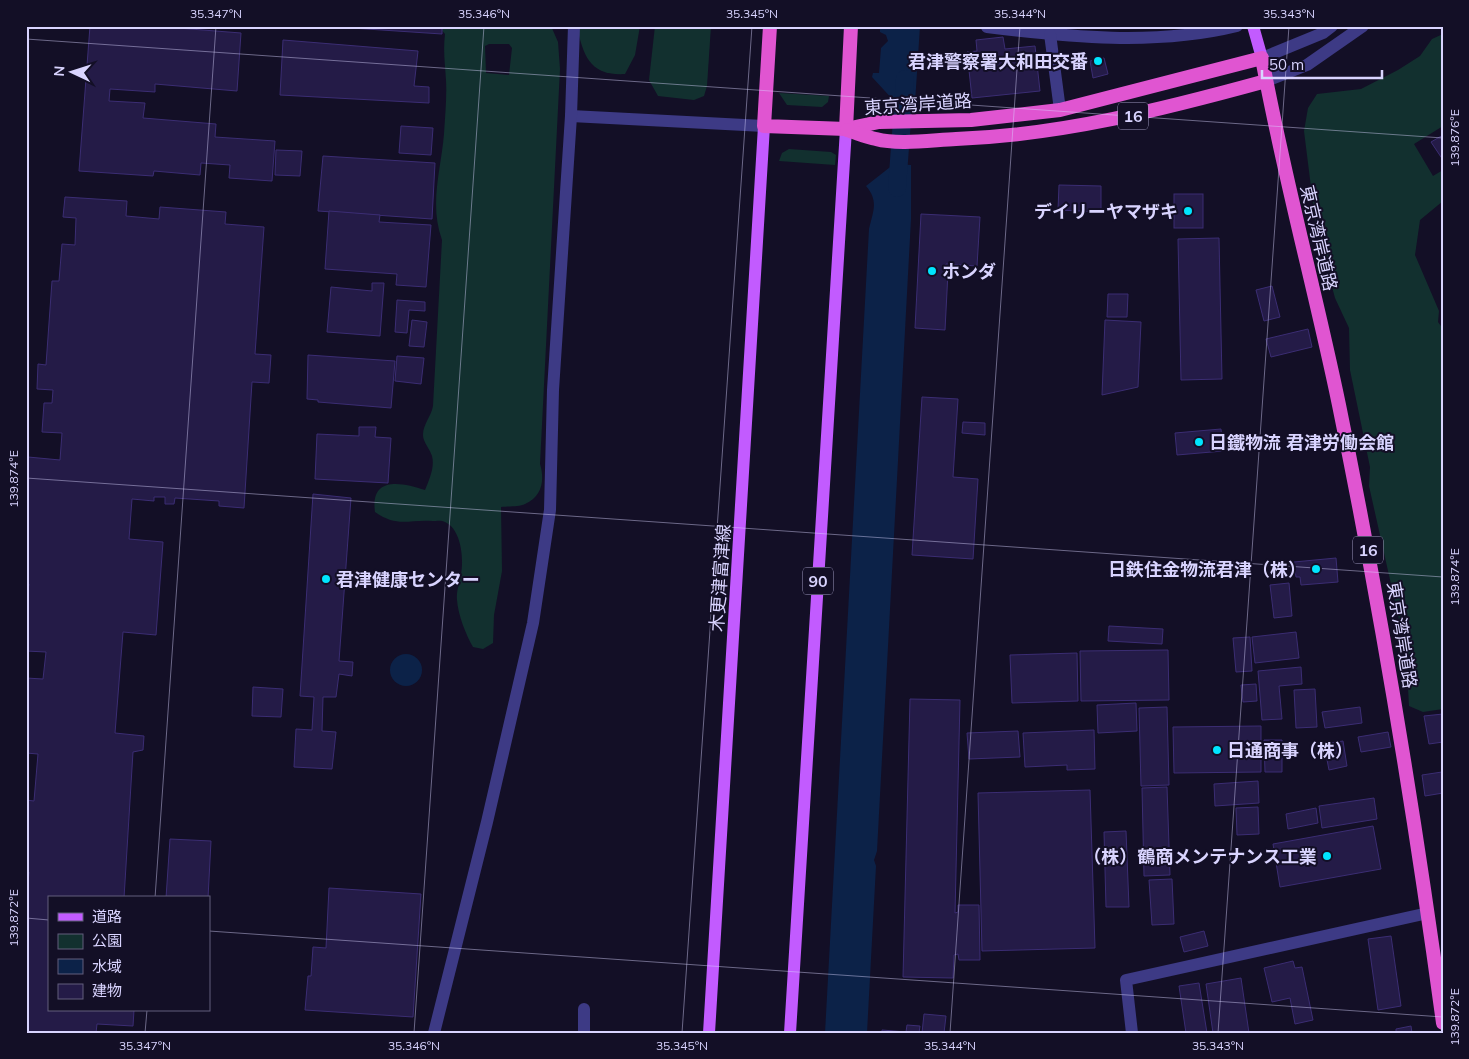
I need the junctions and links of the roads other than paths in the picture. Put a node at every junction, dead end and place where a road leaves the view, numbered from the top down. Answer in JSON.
{"nodes":[{"id":1,"x":574,"y":26,"type":"edge"},
{"id":2,"x":770,"y":26,"type":"edge"},
{"id":3,"x":851,"y":26,"type":"edge"},
{"id":4,"x":1237,"y":26,"type":"edge"},
{"id":5,"x":1253,"y":26,"type":"edge"},
{"id":6,"x":1332,"y":26,"type":"edge"},
{"id":7,"x":1362,"y":26,"type":"edge"},
{"id":8,"x":987,"y":27,"type":"edge"},
{"id":9,"x":1124,"y":31,"type":"edge"},
{"id":10,"x":1050,"y":34,"type":"junction"},
{"id":11,"x":1262,"y":58,"type":"junction"},
{"id":12,"x":1266,"y":81,"type":"junction"},
{"id":13,"x":1060,"y":110,"type":"junction"},
{"id":14,"x":572,"y":116,"type":"junction"},
{"id":15,"x":764,"y":126,"type":"junction"},
{"id":16,"x":846,"y":129,"type":"junction"},
{"id":17,"x":862,"y":130,"type":"junction"},
{"id":18,"x":1428,"y":913,"type":"junction"},
{"id":19,"x":584,"y":1009,"type":"dead end"},
{"id":20,"x":1443,"y":1023,"type":"edge"},
{"id":21,"x":434,"y":1033,"type":"edge"},
{"id":22,"x":584,"y":1033,"type":"edge"},
{"id":23,"x":709,"y":1033,"type":"edge"},
{"id":24,"x":790,"y":1033,"type":"edge"},
{"id":25,"x":1132,"y":1033,"type":"edge"}],
"edges":[{"from":1,"to":14,"type":"street"},
{"from":2,"to":15,"type":"highway"},
{"from":3,"to":16,"type":"highway","name":"東京湾岸道路"},
{"from":4,"to":9,"type":"street"},
{"from":5,"to":11,"type":"main road"},
{"from":6,"to":11,"type":"street"},
{"from":7,"to":12,"type":"street"},
{"from":8,"to":10,"type":"street"},
{"from":9,"to":10,"type":"street"},
{"from":10,"to":13,"type":"street"},
{"from":11,"to":12,"type":"highway","name":"東京湾岸道路","number":"16"},
{"from":11,"to":13,"type":"highway","name":"東京湾岸道路","number":"16"},
{"from":12,"to":17,"type":"highway","name":"東京湾岸道路","number":"16"},
{"from":12,"to":18,"type":"highway","name":"東京湾岸道路","number":"16"},
{"from":13,"to":17,"type":"highway","name":"東京湾岸道路","number":"16"},
{"from":14,"to":15,"type":"street"},
{"from":14,"to":21,"type":"street"},
{"from":15,"to":16,"type":"highway","name":"東京湾岸道路","number":"16"},
{"from":15,"to":23,"type":"main road","name":"木更津富津線"},
{"from":16,"to":17,"type":"highway","name":"東京湾岸道路","number":"16"},
{"from":16,"to":24,"type":"main road","number":"90"},
{"from":18,"to":20,"type":"highway","name":"東京湾岸道路","number":"16"},
{"from":18,"to":25,"type":"street"},
{"from":19,"to":22,"type":"street"}]}
